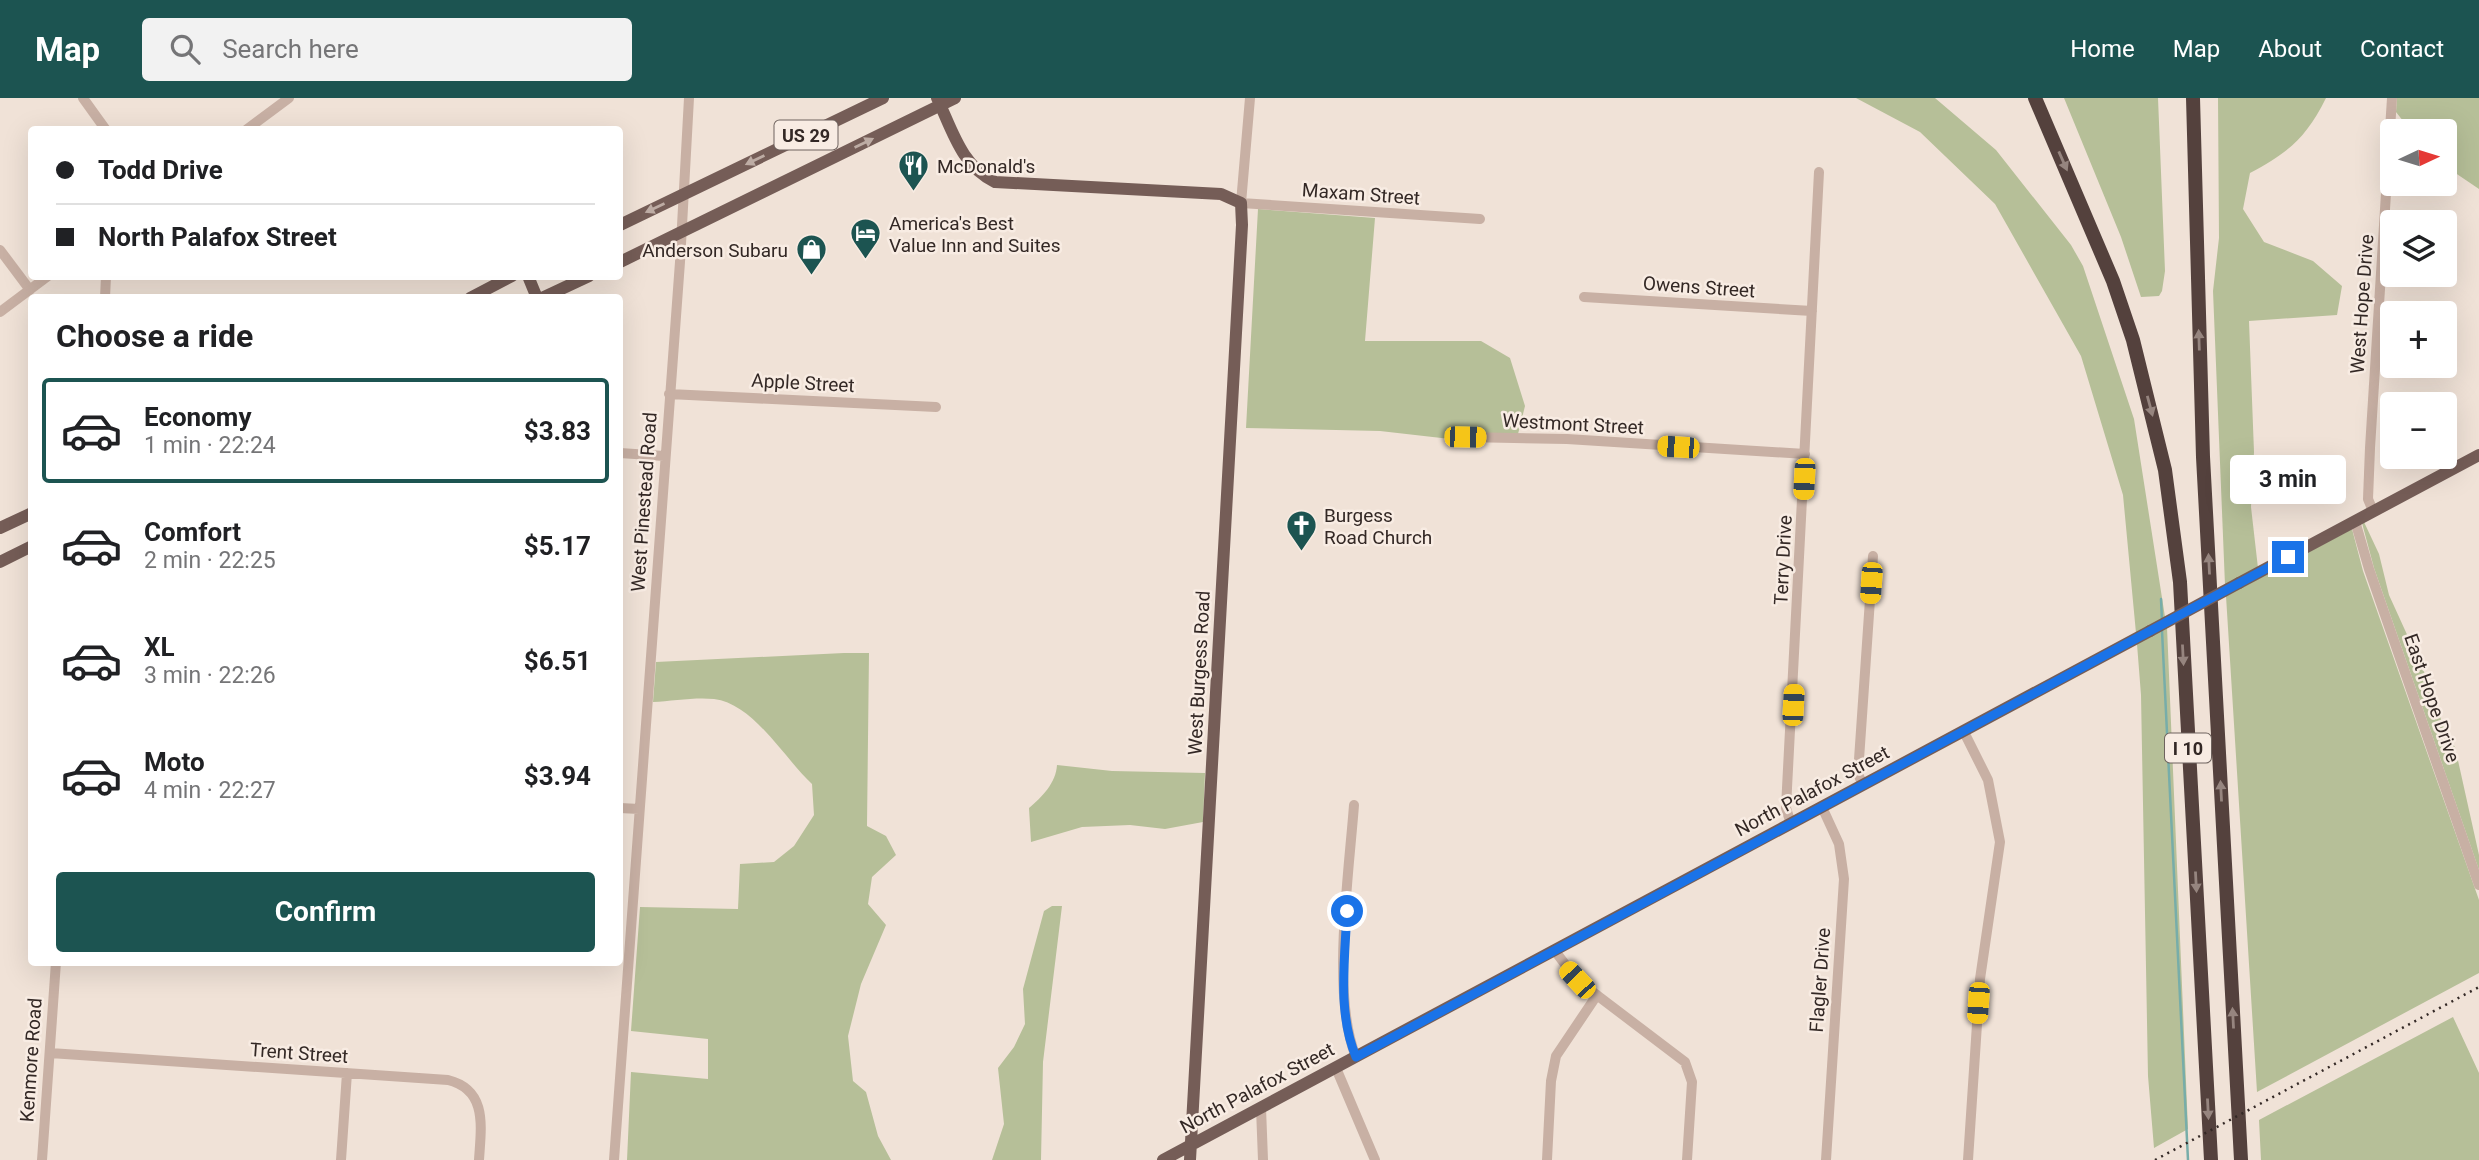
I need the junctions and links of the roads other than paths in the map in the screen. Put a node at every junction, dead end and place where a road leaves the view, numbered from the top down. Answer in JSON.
{"nodes":[{"id":1,"x":83,"y":98,"type":"edge"},
{"id":2,"x":689,"y":98,"type":"edge"},
{"id":3,"x":883,"y":98,"type":"edge"},
{"id":4,"x":955,"y":98,"type":"edge"},
{"id":5,"x":1250,"y":98,"type":"edge"},
{"id":6,"x":2035,"y":98,"type":"edge"},
{"id":7,"x":2193,"y":98,"type":"edge"},
{"id":8,"x":2392,"y":98,"type":"edge"},
{"id":9,"x":284,"y":100,"type":"edge"},
{"id":10,"x":938,"y":102,"type":"edge"},
{"id":11,"x":103,"y":126,"type":"edge"},
{"id":12,"x":252,"y":126,"type":"edge"},
{"id":13,"x":1819,"y":172,"type":"dead end"},
{"id":14,"x":683,"y":195,"type":"junction"},
{"id":15,"x":1241,"y":203,"type":"junction"},
{"id":16,"x":1479,"y":219,"type":"dead end"},
{"id":17,"x":623,"y":224,"type":"edge"},
{"id":18,"x":682,"y":231,"type":"junction"},
{"id":19,"x":0,"y":250,"type":"edge"},
{"id":20,"x":623,"y":260,"type":"edge"},
{"id":21,"x":43,"y":280,"type":"edge"},
{"id":22,"x":504,"y":280,"type":"edge"},
{"id":23,"x":580,"y":280,"type":"edge"},
{"id":24,"x":30,"y":290,"type":"junction"},
{"id":25,"x":478,"y":294,"type":"edge"},
{"id":26,"x":551,"y":294,"type":"edge"},
{"id":27,"x":1584,"y":297,"type":"dead end"},
{"id":28,"x":0,"y":312,"type":"edge"},
{"id":29,"x":1812,"y":312,"type":"junction"},
{"id":30,"x":669,"y":394,"type":"junction"},
{"id":31,"x":936,"y":407,"type":"dead end"},
{"id":32,"x":1465,"y":437,"type":"dead end"},
{"id":33,"x":623,"y":453,"type":"edge"},
{"id":34,"x":1805,"y":454,"type":"junction"},
{"id":35,"x":2479,"y":455,"type":"edge"},
{"id":36,"x":664,"y":456,"type":"junction"},
{"id":37,"x":2373,"y":512,"type":"junction"},
{"id":38,"x":28,"y":515,"type":"edge"},
{"id":39,"x":2356,"y":521,"type":"junction"},
{"id":40,"x":0,"y":528,"type":"edge"},
{"id":41,"x":28,"y":548,"type":"edge"},
{"id":42,"x":1873,"y":556,"type":"dead end"},
{"id":43,"x":0,"y":562,"type":"edge"},
{"id":44,"x":1964,"y":732,"type":"junction"},
{"id":45,"x":1864,"y":785,"type":"junction"},
{"id":46,"x":1354,"y":805,"type":"dead end"},
{"id":47,"x":1822,"y":807,"type":"junction"},
{"id":48,"x":623,"y":808,"type":"edge"},
{"id":49,"x":639,"y":809,"type":"junction"},
{"id":50,"x":1791,"y":824,"type":"junction"},
{"id":51,"x":2479,"y":885,"type":"edge"},
{"id":52,"x":1555,"y":951,"type":"junction"},
{"id":53,"x":624,"y":956,"type":"edge"},
{"id":54,"x":56,"y":966,"type":"edge"},
{"id":55,"x":1597,"y":995,"type":"junction"},
{"id":56,"x":50,"y":1053,"type":"junction"},
{"id":57,"x":1356,"y":1057,"type":"junction"},
{"id":58,"x":1336,"y":1068,"type":"junction"},
{"id":59,"x":346,"y":1073,"type":"junction"},
{"id":60,"x":1261,"y":1108,"type":"junction"},
{"id":61,"x":1191,"y":1145,"type":"junction"},
{"id":62,"x":42,"y":1160,"type":"edge"},
{"id":63,"x":341,"y":1160,"type":"edge"},
{"id":64,"x":479,"y":1160,"type":"edge"},
{"id":65,"x":614,"y":1160,"type":"edge"},
{"id":66,"x":1163,"y":1160,"type":"edge"},
{"id":67,"x":1191,"y":1160,"type":"edge"},
{"id":68,"x":1263,"y":1160,"type":"edge"},
{"id":69,"x":1374,"y":1160,"type":"edge"},
{"id":70,"x":1547,"y":1160,"type":"edge"},
{"id":71,"x":1687,"y":1160,"type":"edge"},
{"id":72,"x":1826,"y":1160,"type":"edge"},
{"id":73,"x":1968,"y":1160,"type":"edge"},
{"id":74,"x":2211,"y":1160,"type":"edge"},
{"id":75,"x":2241,"y":1160,"type":"edge"}],
"edges":[{"from":1,"to":11,"type":"street"},
{"from":2,"to":14,"type":"street","name":"West Pinestead Road"},
{"from":3,"to":14,"type":"main road","number":"US 29","one_way":true},
{"from":4,"to":10,"type":"main road","number":"US 29"},
{"from":5,"to":15,"type":"street","name":"West Burgess Road"},
{"from":6,"to":74,"type":"highway","number":"I 10","one_way":true},
{"from":75,"to":7,"type":"highway","number":"I 10","one_way":true},
{"from":8,"to":37,"type":"street","name":"West Hope Drive"},
{"from":9,"to":12,"type":"street"},
{"from":10,"to":15,"type":"main road"},
{"from":18,"to":10,"type":"main road","number":"US 29","one_way":true},
{"from":13,"to":29,"type":"street","name":"Terry Drive"},
{"from":14,"to":17,"type":"main road","number":"US 29","one_way":true},
{"from":14,"to":18,"type":"street","name":"West Pinestead Road"},
{"from":15,"to":16,"type":"street","name":"Maxam Street"},
{"from":15,"to":61,"type":"main road","name":"West Burgess Road"},
{"from":18,"to":20,"type":"main road","number":"US 29"},
{"from":18,"to":30,"type":"street","name":"West Pinestead Road"},
{"from":19,"to":24,"type":"street"},
{"from":21,"to":24,"type":"street"},
{"from":22,"to":25,"type":"main road"},
{"from":23,"to":26,"type":"main road"},
{"from":24,"to":28,"type":"street"},
{"from":27,"to":29,"type":"street","name":"Owens Street"},
{"from":29,"to":34,"type":"street","name":"Terry Drive"},
{"from":30,"to":31,"type":"street","name":"Apple Street"},
{"from":30,"to":36,"type":"street","name":"West Pinestead Road"},
{"from":32,"to":34,"type":"street","name":"Westmont Street"},
{"from":33,"to":36,"type":"street"},
{"from":34,"to":50,"type":"street","name":"Terry Drive"},
{"from":35,"to":37,"type":"main road","name":"North Palafox Street"},
{"from":36,"to":49,"type":"street","name":"West Pinestead Road"},
{"from":37,"to":39,"type":"main road","name":"North Palafox Street"},
{"from":38,"to":40,"type":"main road"},
{"from":39,"to":44,"type":"main road","name":"North Palafox Street","bridge":true},
{"from":39,"to":51,"type":"street","name":"East Hope Drive"},
{"from":41,"to":43,"type":"main road"},
{"from":42,"to":45,"type":"street"},
{"from":44,"to":45,"type":"main road","name":"North Palafox Street"},
{"from":44,"to":73,"type":"street"},
{"from":45,"to":47,"type":"main road","name":"North Palafox Street"},
{"from":46,"to":57,"type":"street"},
{"from":47,"to":50,"type":"main road","name":"North Palafox Street"},
{"from":47,"to":72,"type":"street","name":"Flagler Drive"},
{"from":48,"to":49,"type":"street"},
{"from":49,"to":53,"type":"street","name":"West Pinestead Road"},
{"from":50,"to":52,"type":"main road","name":"North Palafox Street"},
{"from":52,"to":55,"type":"street"},
{"from":52,"to":57,"type":"main road","name":"North Palafox Street"},
{"from":53,"to":65,"type":"street","name":"West Pinestead Road"},
{"from":54,"to":56,"type":"street","name":"Kenmore Road"},
{"from":55,"to":70,"type":"street"},
{"from":55,"to":71,"type":"street"},
{"from":56,"to":59,"type":"street","name":"Trent Street"},
{"from":56,"to":62,"type":"street","name":"Kenmore Road"},
{"from":57,"to":58,"type":"main road","name":"North Palafox Street"},
{"from":58,"to":60,"type":"main road","name":"North Palafox Street"},
{"from":58,"to":69,"type":"street"},
{"from":59,"to":63,"type":"street"},
{"from":59,"to":64,"type":"street","name":"Trent Street"},
{"from":60,"to":61,"type":"main road","name":"North Palafox Street"},
{"from":60,"to":68,"type":"street"},
{"from":61,"to":66,"type":"main road","name":"North Palafox Street"},
{"from":61,"to":67,"type":"main road","name":"West Burgess Road"}]}
